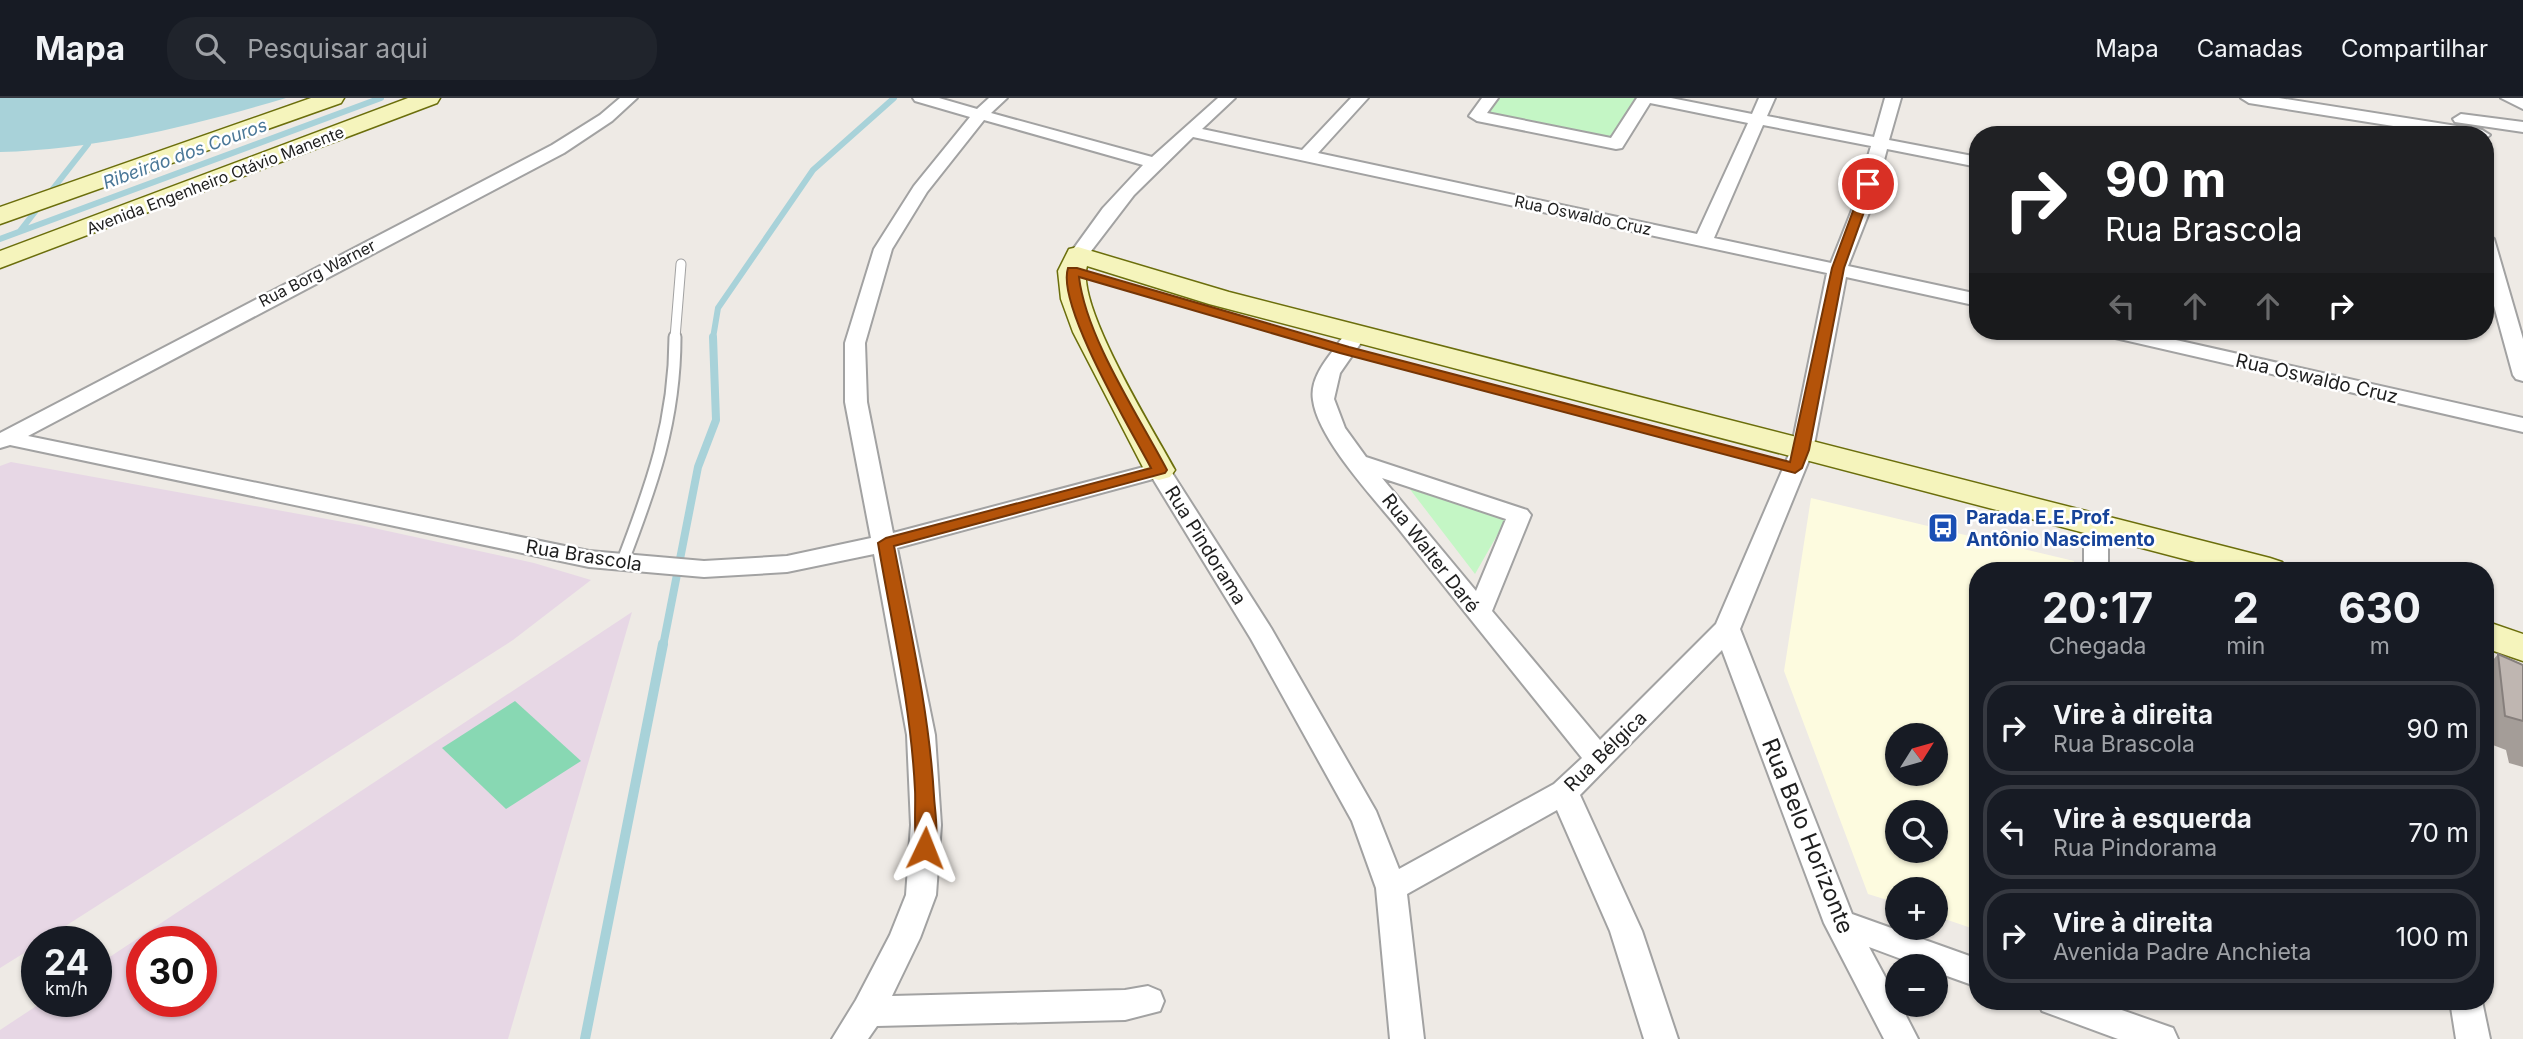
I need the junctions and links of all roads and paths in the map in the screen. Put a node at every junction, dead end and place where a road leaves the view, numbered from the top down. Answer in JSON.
{"nodes":[{"id":1,"x":334,"y":98,"type":"edge"},
{"id":2,"x":429,"y":98,"type":"edge"},
{"id":3,"x":629,"y":98,"type":"edge"},
{"id":4,"x":921,"y":98,"type":"edge"},
{"id":5,"x":999,"y":98,"type":"edge"},
{"id":6,"x":1227,"y":98,"type":"edge"},
{"id":7,"x":1360,"y":98,"type":"edge"},
{"id":8,"x":1490,"y":98,"type":"edge"},
{"id":9,"x":1646,"y":98,"type":"edge"},
{"id":10,"x":1767,"y":98,"type":"edge"},
{"id":11,"x":1893,"y":98,"type":"edge"},
{"id":12,"x":2249,"y":98,"type":"edge"},
{"id":13,"x":2509,"y":98,"type":"edge"},
{"id":14,"x":2326,"y":99,"type":"edge"},
{"id":15,"x":2523,"y":104,"type":"edge"},
{"id":16,"x":981,"y":113,"type":"junction"},
{"id":17,"x":1757,"y":119,"type":"junction"},
{"id":18,"x":2414,"y":126,"type":"edge"},
{"id":19,"x":2523,"y":127,"type":"edge"},
{"id":20,"x":1189,"y":131,"type":"junction"},
{"id":21,"x":2494,"y":137,"type":"edge"},
{"id":22,"x":2523,"y":141,"type":"edge"},
{"id":23,"x":1880,"y":143,"type":"junction"},
{"id":24,"x":1306,"y":156,"type":"junction"},
{"id":25,"x":1969,"y":160,"type":"edge"},
{"id":26,"x":1155,"y":163,"type":"junction"},
{"id":27,"x":0,"y":216,"type":"edge"},
{"id":28,"x":1704,"y":240,"type":"junction"},
{"id":29,"x":0,"y":260,"type":"edge"},
{"id":30,"x":1075,"y":263,"type":"junction"},
{"id":31,"x":681,"y":264,"type":"dead end"},
{"id":32,"x":1838,"y":268,"type":"junction"},
{"id":33,"x":2494,"y":281,"type":"edge"},
{"id":34,"x":1969,"y":298,"type":"edge"},
{"id":35,"x":2150,"y":340,"type":"edge"},
{"id":36,"x":1351,"y":342,"type":"junction"},
{"id":37,"x":2523,"y":375,"type":"edge"},
{"id":38,"x":2523,"y":425,"type":"edge"},
{"id":39,"x":4,"y":440,"type":"edge"},
{"id":40,"x":1798,"y":459,"type":"junction"},
{"id":41,"x":1360,"y":463,"type":"junction"},
{"id":42,"x":1159,"y":470,"type":"junction"},
{"id":43,"x":886,"y":543,"type":"junction"},
{"id":44,"x":2096,"y":559,"type":"edge"},
{"id":45,"x":2119,"y":562,"type":"edge"},
{"id":46,"x":2236,"y":562,"type":"edge"},
{"id":47,"x":622,"y":563,"type":"junction"},
{"id":48,"x":1479,"y":614,"type":"junction"},
{"id":49,"x":1727,"y":629,"type":"junction"},
{"id":50,"x":2494,"y":637,"type":"edge"},
{"id":51,"x":2523,"y":648,"type":"edge"},
{"id":52,"x":2494,"y":657,"type":"edge"},
{"id":53,"x":2523,"y":667,"type":"edge"},
{"id":54,"x":1598,"y":758,"type":"junction"},
{"id":55,"x":1564,"y":792,"type":"junction"},
{"id":56,"x":1391,"y":888,"type":"junction"},
{"id":57,"x":1840,"y":923,"type":"junction"},
{"id":58,"x":1969,"y":970,"type":"edge"},
{"id":59,"x":1148,"y":1002,"type":"dead end"},
{"id":60,"x":2098,"y":1010,"type":"edge"},
{"id":61,"x":2468,"y":1010,"type":"edge"},
{"id":62,"x":868,"y":1011,"type":"junction"},
{"id":63,"x":849,"y":1039,"type":"edge"},
{"id":64,"x":1407,"y":1039,"type":"edge"},
{"id":65,"x":1661,"y":1039,"type":"edge"},
{"id":66,"x":1900,"y":1039,"type":"edge"},
{"id":67,"x":2161,"y":1039,"type":"edge"},
{"id":68,"x":2473,"y":1039,"type":"edge"}],
"edges":[{"from":1,"to":27,"type":"street","name":"Avenida Engenheiro Otávio Manente"},
{"from":2,"to":29,"type":"street","name":"Avenida Engenheiro Otávio Manente"},
{"from":3,"to":39,"type":"street","name":"Rua Borg Warner"},
{"from":4,"to":16,"type":"street"},
{"from":5,"to":16,"type":"street"},
{"from":6,"to":20,"type":"street"},
{"from":7,"to":24,"type":"street"},
{"from":8,"to":9,"type":"street"},
{"from":9,"to":17,"type":"street"},
{"from":10,"to":17,"type":"street"},
{"from":11,"to":23,"type":"street"},
{"from":12,"to":18,"type":"street"},
{"from":13,"to":15,"type":"street"},
{"from":14,"to":19,"type":"street"},
{"from":16,"to":26,"type":"street"},
{"from":16,"to":43,"type":"street"},
{"from":17,"to":23,"type":"street"},
{"from":17,"to":28,"type":"street"},
{"from":20,"to":24,"type":"street","name":"Rua Oswaldo Cruz"},
{"from":20,"to":26,"type":"street"},
{"from":21,"to":22,"type":"street"},
{"from":23,"to":25,"type":"street"},
{"from":23,"to":32,"type":"street"},
{"from":24,"to":28,"type":"street","name":"Rua Oswaldo Cruz"},
{"from":26,"to":30,"type":"street"},
{"from":28,"to":32,"type":"street","name":"Rua Oswaldo Cruz"},
{"from":30,"to":36,"type":"street"},
{"from":30,"to":42,"type":"street","name":"Rua Pindorama"},
{"from":31,"to":47,"type":"lane"},
{"from":32,"to":34,"type":"street","name":"Rua Oswaldo Cruz"},
{"from":32,"to":40,"type":"street"},
{"from":33,"to":37,"type":"street"},
{"from":35,"to":38,"type":"street","name":"Rua Oswaldo Cruz"},
{"from":36,"to":40,"type":"street"},
{"from":36,"to":41,"type":"street","name":"Rua Walter Daré"},
{"from":39,"to":47,"type":"street","name":"Rua Brascola"},
{"from":40,"to":44,"type":"street"},
{"from":40,"to":46,"type":"street"},
{"from":40,"to":49,"type":"street"},
{"from":41,"to":48,"type":"street","name":"Rua Walter Daré"},
{"from":41,"to":48,"type":"street"},
{"from":42,"to":43,"type":"street","name":"Rua Brascola"},
{"from":42,"to":56,"type":"street","name":"Rua Pindorama"},
{"from":43,"to":47,"type":"street","name":"Rua Brascola"},
{"from":43,"to":62,"type":"street"},
{"from":44,"to":45,"type":"street"},
{"from":48,"to":54,"type":"street","name":"Rua Walter Daré"},
{"from":49,"to":54,"type":"street","name":"Rua Bélgica"},
{"from":49,"to":57,"type":"street","name":"Rua Belo Horizonte"},
{"from":50,"to":51,"type":"street"},
{"from":52,"to":53,"type":"street"},
{"from":54,"to":55,"type":"street","name":"Rua Bélgica"},
{"from":55,"to":56,"type":"street","name":"Rua Bélgica"},
{"from":55,"to":65,"type":"street"},
{"from":56,"to":64,"type":"street","name":"Rua Pindorama"},
{"from":57,"to":58,"type":"street"},
{"from":57,"to":66,"type":"street","name":"Rua Belo Horizonte"},
{"from":59,"to":62,"type":"street"},
{"from":60,"to":67,"type":"street"},
{"from":61,"to":68,"type":"street"},
{"from":62,"to":63,"type":"street"}]}
